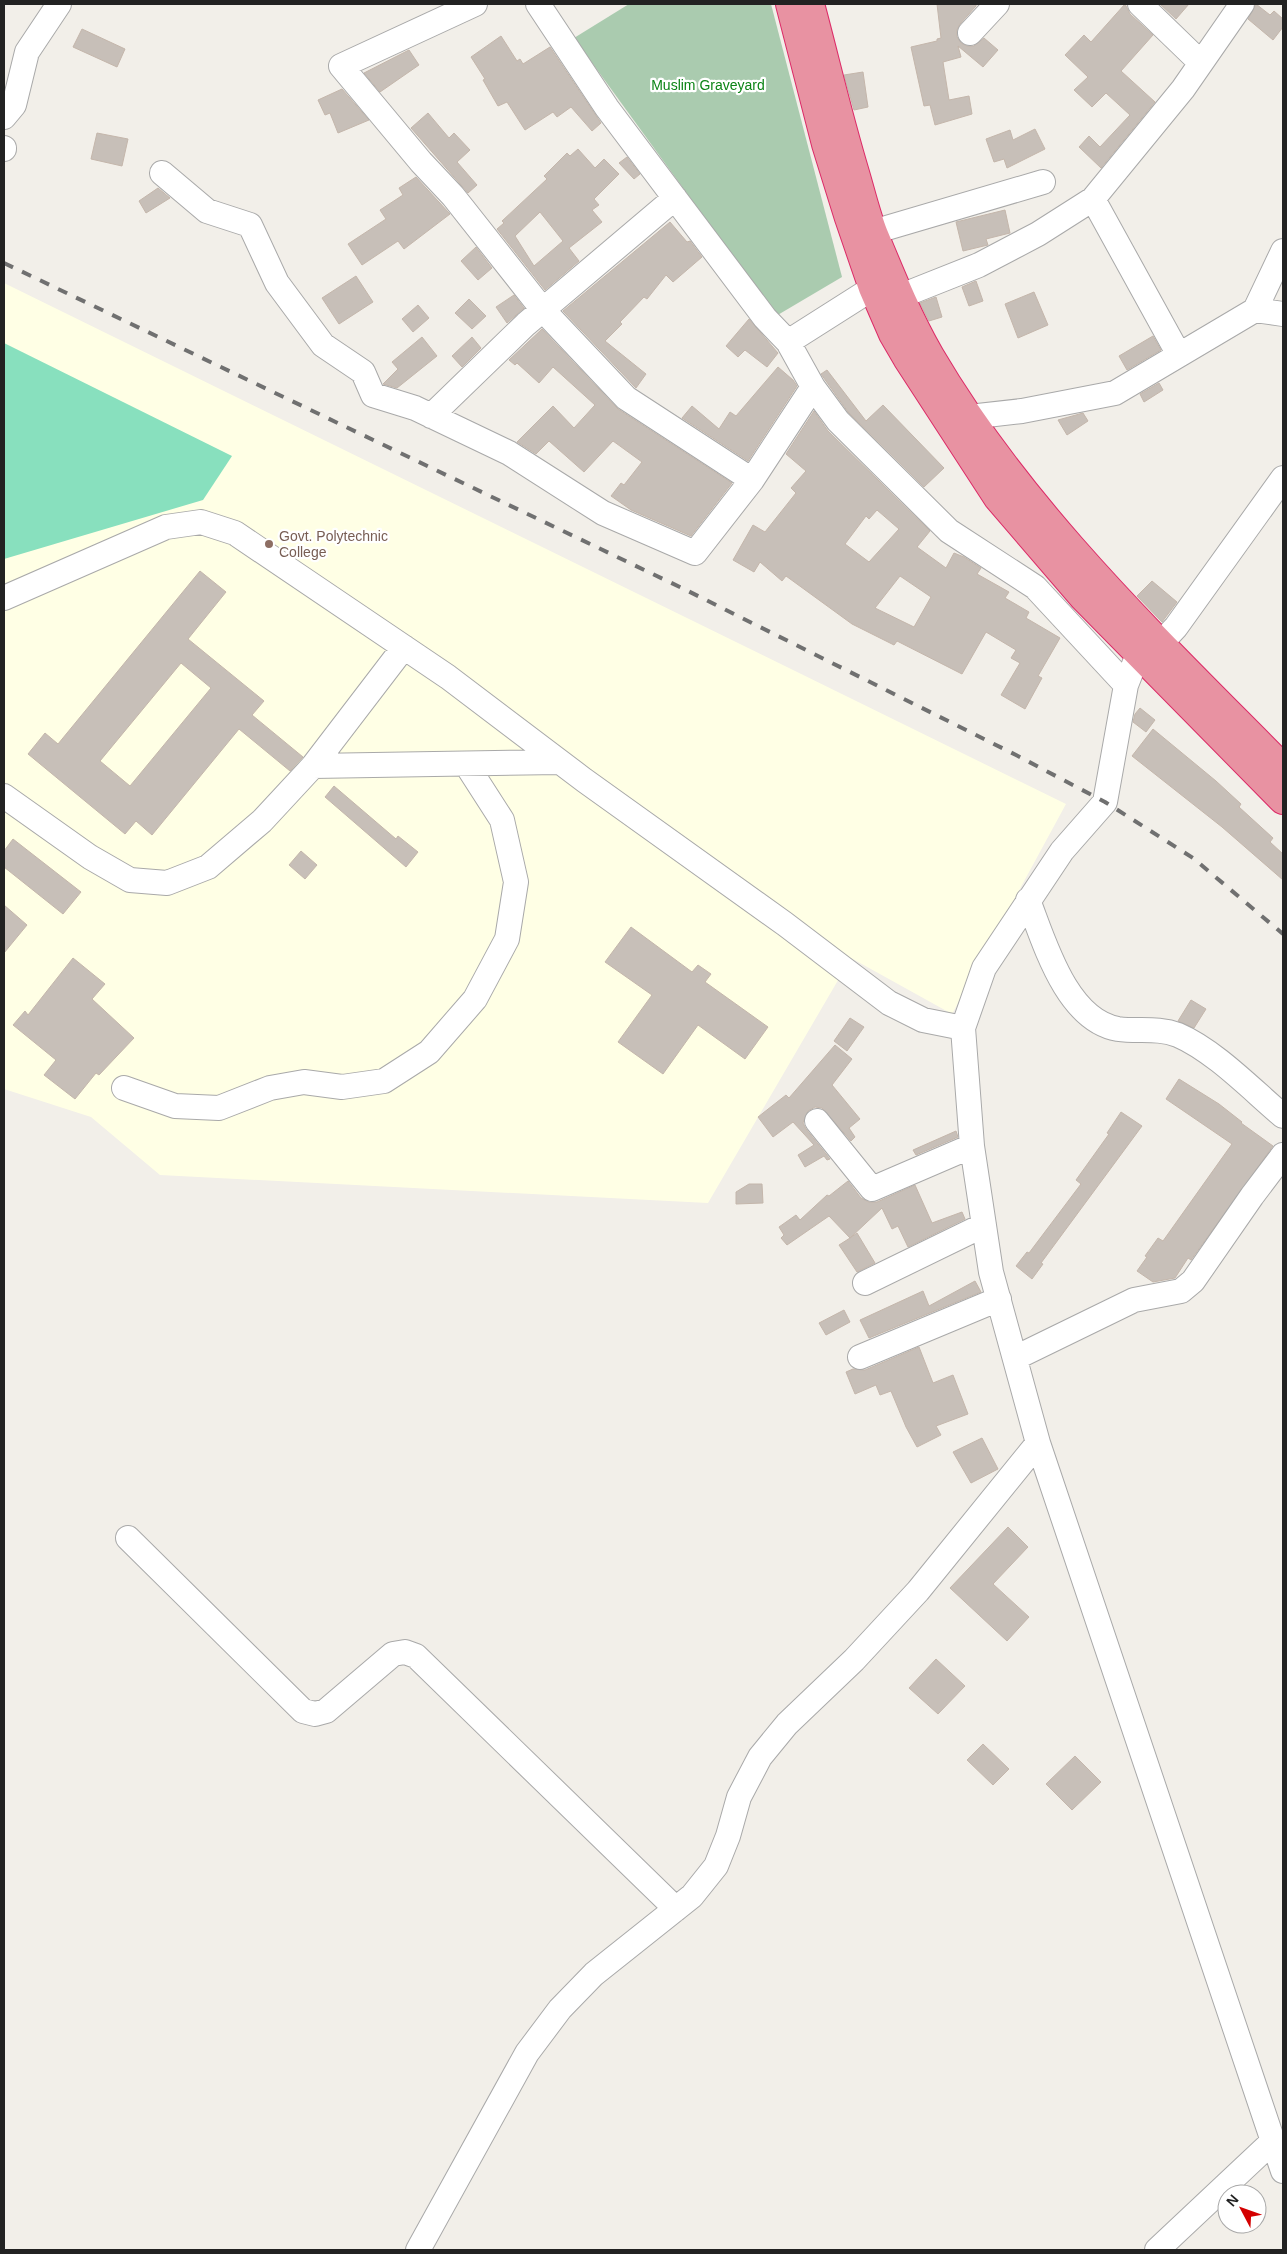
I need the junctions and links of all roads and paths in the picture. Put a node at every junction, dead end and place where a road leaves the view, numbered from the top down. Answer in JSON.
{"nodes":[{"id":1,"x":59,"y":4,"type":"edge"},
{"id":2,"x":475,"y":4,"type":"edge"},
{"id":3,"x":538,"y":4,"type":"edge"},
{"id":4,"x":790,"y":4,"type":"edge"},
{"id":5,"x":810,"y":4,"type":"edge"},
{"id":6,"x":997,"y":4,"type":"edge"},
{"id":7,"x":1140,"y":4,"type":"edge"},
{"id":8,"x":1242,"y":4,"type":"edge"},
{"id":9,"x":970,"y":33,"type":"dead end"},
{"id":10,"x":1201,"y":63,"type":"junction"},
{"id":11,"x":4,"y":117,"type":"edge"},
{"id":12,"x":162,"y":173,"type":"dead end"},
{"id":13,"x":1043,"y":182,"type":"dead end"},
{"id":14,"x":674,"y":198,"type":"junction"},
{"id":15,"x":1094,"y":199,"type":"junction"},
{"id":16,"x":873,"y":232,"type":"junction"},
{"id":17,"x":1283,"y":251,"type":"edge"},
{"id":18,"x":889,"y":288,"type":"junction"},
{"id":19,"x":543,"y":310,"type":"junction"},
{"id":20,"x":1255,"y":310,"type":"junction"},
{"id":21,"x":1283,"y":314,"type":"edge"},
{"id":22,"x":788,"y":342,"type":"junction"},
{"id":23,"x":1179,"y":355,"type":"junction"},
{"id":24,"x":813,"y":387,"type":"junction"},
{"id":25,"x":431,"y":416,"type":"junction"},
{"id":26,"x":969,"y":417,"type":"junction"},
{"id":27,"x":1283,"y":478,"type":"edge"},
{"id":28,"x":752,"y":480,"type":"junction"},
{"id":29,"x":4,"y":598,"type":"edge"},
{"id":30,"x":404,"y":647,"type":"junction"},
{"id":31,"x":1150,"y":647,"type":"junction"},
{"id":32,"x":1126,"y":685,"type":"junction"},
{"id":33,"x":560,"y":762,"type":"junction"},
{"id":34,"x":466,"y":764,"type":"junction"},
{"id":35,"x":313,"y":766,"type":"junction"},
{"id":36,"x":1283,"y":768,"type":"edge"},
{"id":37,"x":4,"y":796,"type":"edge"},
{"id":38,"x":1283,"y":800,"type":"edge"},
{"id":39,"x":1028,"y":900,"type":"junction"},
{"id":40,"x":963,"y":1028,"type":"junction"},
{"id":41,"x":124,"y":1088,"type":"dead end"},
{"id":42,"x":1283,"y":1116,"type":"edge"},
{"id":43,"x":817,"y":1121,"type":"dead end"},
{"id":44,"x":972,"y":1146,"type":"junction"},
{"id":45,"x":1283,"y":1155,"type":"edge"},
{"id":46,"x":1283,"y":1178,"type":"edge"},
{"id":47,"x":984,"y":1225,"type":"junction"},
{"id":48,"x":1193,"y":1281,"type":"junction"},
{"id":49,"x":865,"y":1282,"type":"dead end"},
{"id":50,"x":999,"y":1299,"type":"junction"},
{"id":51,"x":860,"y":1357,"type":"dead end"},
{"id":52,"x":1015,"y":1358,"type":"junction"},
{"id":53,"x":1038,"y":1443,"type":"junction"},
{"id":54,"x":128,"y":1538,"type":"dead end"},
{"id":55,"x":676,"y":1909,"type":"junction"},
{"id":56,"x":1273,"y":2141,"type":"junction"},
{"id":57,"x":1283,"y":2171,"type":"edge"},
{"id":58,"x":418,"y":2250,"type":"edge"},
{"id":59,"x":1157,"y":2250,"type":"edge"}],
"edges":[{"from":1,"to":11,"type":"street"},
{"from":2,"to":19,"type":"street"},
{"from":3,"to":14,"type":"street"},
{"from":4,"to":18,"type":"highway"},
{"from":5,"to":16,"type":"highway"},
{"from":6,"to":9,"type":"street"},
{"from":7,"to":10,"type":"street"},
{"from":8,"to":10,"type":"street"},
{"from":10,"to":15,"type":"street"},
{"from":12,"to":25,"type":"street"},
{"from":13,"to":16,"type":"street"},
{"from":14,"to":19,"type":"street"},
{"from":14,"to":22,"type":"street"},
{"from":15,"to":18,"type":"street"},
{"from":15,"to":23,"type":"street"},
{"from":16,"to":18,"type":"highway"},
{"from":17,"to":20,"type":"street"},
{"from":18,"to":22,"type":"street"},
{"from":18,"to":26,"type":"highway"},
{"from":18,"to":31,"type":"highway"},
{"from":19,"to":25,"type":"street"},
{"from":19,"to":28,"type":"street"},
{"from":20,"to":21,"type":"street"},
{"from":20,"to":23,"type":"street"},
{"from":22,"to":24,"type":"street"},
{"from":23,"to":26,"type":"street"},
{"from":24,"to":28,"type":"street"},
{"from":24,"to":32,"type":"street"},
{"from":25,"to":28,"type":"street"},
{"from":26,"to":31,"type":"highway"},
{"from":27,"to":31,"type":"street"},
{"from":29,"to":30,"type":"street"},
{"from":30,"to":33,"type":"street"},
{"from":30,"to":35,"type":"street"},
{"from":31,"to":32,"type":"street"},
{"from":31,"to":36,"type":"highway"},
{"from":31,"to":38,"type":"highway"},
{"from":32,"to":39,"type":"street"},
{"from":33,"to":34,"type":"street"},
{"from":33,"to":40,"type":"street"},
{"from":34,"to":35,"type":"street"},
{"from":34,"to":41,"type":"street"},
{"from":35,"to":37,"type":"street"},
{"from":39,"to":40,"type":"street"},
{"from":39,"to":42,"type":"street"},
{"from":40,"to":44,"type":"street"},
{"from":43,"to":44,"type":"street"},
{"from":44,"to":47,"type":"street"},
{"from":45,"to":48,"type":"street"},
{"from":46,"to":48,"type":"street"},
{"from":47,"to":49,"type":"street"},
{"from":47,"to":50,"type":"street"},
{"from":48,"to":52,"type":"street"},
{"from":50,"to":51,"type":"street"},
{"from":50,"to":52,"type":"street"},
{"from":52,"to":53,"type":"street"},
{"from":53,"to":55,"type":"street"},
{"from":53,"to":56,"type":"street"},
{"from":54,"to":55,"type":"street"},
{"from":55,"to":58,"type":"street"},
{"from":56,"to":57,"type":"street"},
{"from":56,"to":59,"type":"street"}]}
